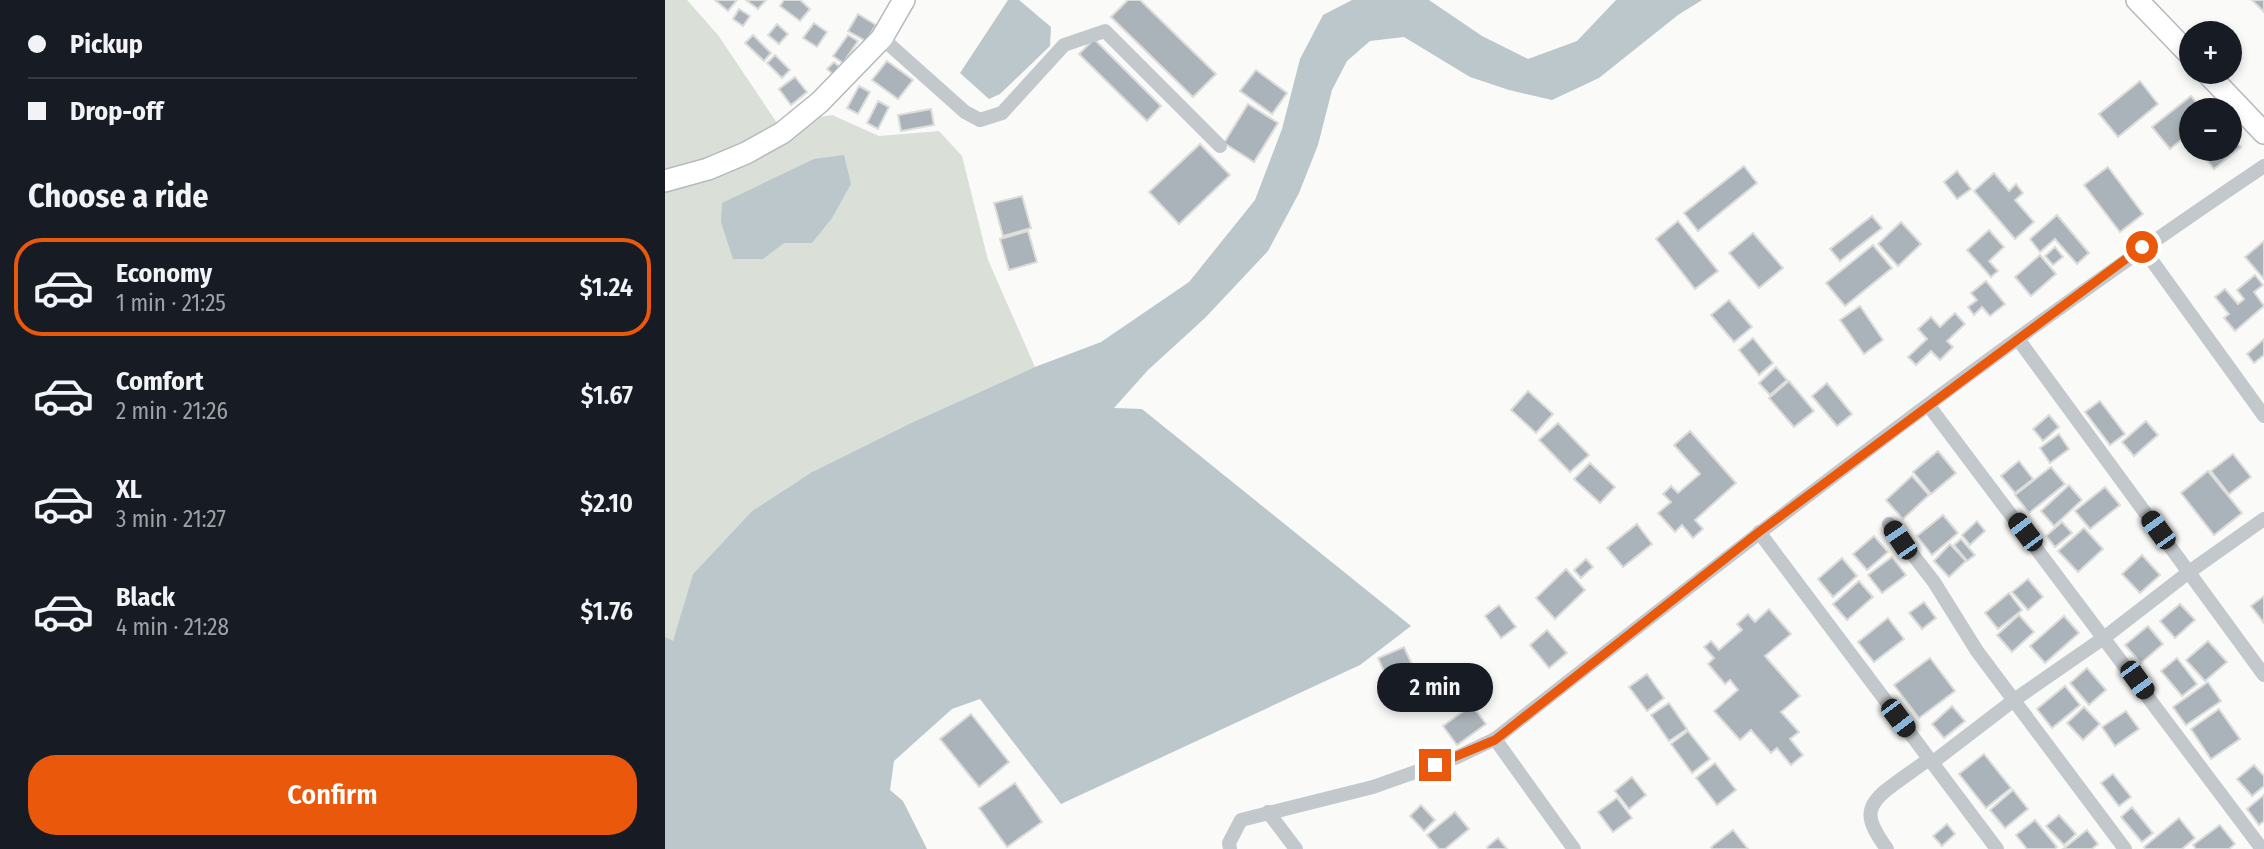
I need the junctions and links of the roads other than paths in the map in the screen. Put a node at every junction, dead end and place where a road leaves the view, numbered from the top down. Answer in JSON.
{"nodes":[{"id":1,"x":904,"y":0,"type":"edge"},
{"id":2,"x":2137,"y":0,"type":"edge"},
{"id":3,"x":882,"y":38,"type":"junction"},
{"id":4,"x":2179,"y":44,"type":"edge"},
{"id":5,"x":2217,"y":84,"type":"edge"},
{"id":6,"x":2264,"y":133,"type":"edge"},
{"id":7,"x":1220,"y":146,"type":"dead end"},
{"id":8,"x":2264,"y":166,"type":"edge"},
{"id":9,"x":665,"y":181,"type":"edge"},
{"id":10,"x":2142,"y":247,"type":"junction"},
{"id":11,"x":2018,"y":340,"type":"junction"},
{"id":12,"x":1929,"y":405,"type":"junction"},
{"id":13,"x":2264,"y":416,"type":"edge"},
{"id":14,"x":2264,"y":519,"type":"edge"},
{"id":15,"x":1889,"y":524,"type":"dead end"},
{"id":16,"x":1759,"y":532,"type":"junction"},
{"id":17,"x":2189,"y":572,"type":"junction"},
{"id":18,"x":2105,"y":637,"type":"junction"},
{"id":19,"x":2264,"y":675,"type":"edge"},
{"id":20,"x":2014,"y":700,"type":"junction"},
{"id":21,"x":1495,"y":740,"type":"junction"},
{"id":22,"x":1931,"y":761,"type":"junction"},
{"id":23,"x":1268,"y":812,"type":"junction"},
{"id":24,"x":1230,"y":849,"type":"edge"},
{"id":25,"x":1296,"y":849,"type":"edge"},
{"id":26,"x":1574,"y":849,"type":"edge"},
{"id":27,"x":1887,"y":849,"type":"edge"},
{"id":28,"x":1997,"y":849,"type":"edge"},
{"id":29,"x":2125,"y":849,"type":"edge"},
{"id":30,"x":2262,"y":849,"type":"edge"}],
"edges":[{"from":1,"to":3,"type":"highway"},
{"from":2,"to":4,"type":"highway"},
{"from":3,"to":7,"type":"street"},
{"from":3,"to":9,"type":"highway"},
{"from":5,"to":6,"type":"highway"},
{"from":8,"to":10,"type":"street"},
{"from":10,"to":11,"type":"street"},
{"from":10,"to":13,"type":"street"},
{"from":11,"to":12,"type":"street"},
{"from":11,"to":17,"type":"street"},
{"from":12,"to":16,"type":"street"},
{"from":12,"to":18,"type":"street"},
{"from":14,"to":17,"type":"street"},
{"from":15,"to":20,"type":"street"},
{"from":16,"to":21,"type":"street"},
{"from":16,"to":22,"type":"street"},
{"from":17,"to":18,"type":"street"},
{"from":17,"to":19,"type":"street"},
{"from":18,"to":20,"type":"street"},
{"from":18,"to":30,"type":"street"},
{"from":20,"to":22,"type":"street"},
{"from":20,"to":29,"type":"street"},
{"from":21,"to":23,"type":"street"},
{"from":21,"to":26,"type":"street"},
{"from":22,"to":27,"type":"street"},
{"from":22,"to":28,"type":"street"},
{"from":23,"to":24,"type":"street"},
{"from":23,"to":25,"type":"street"}]}
